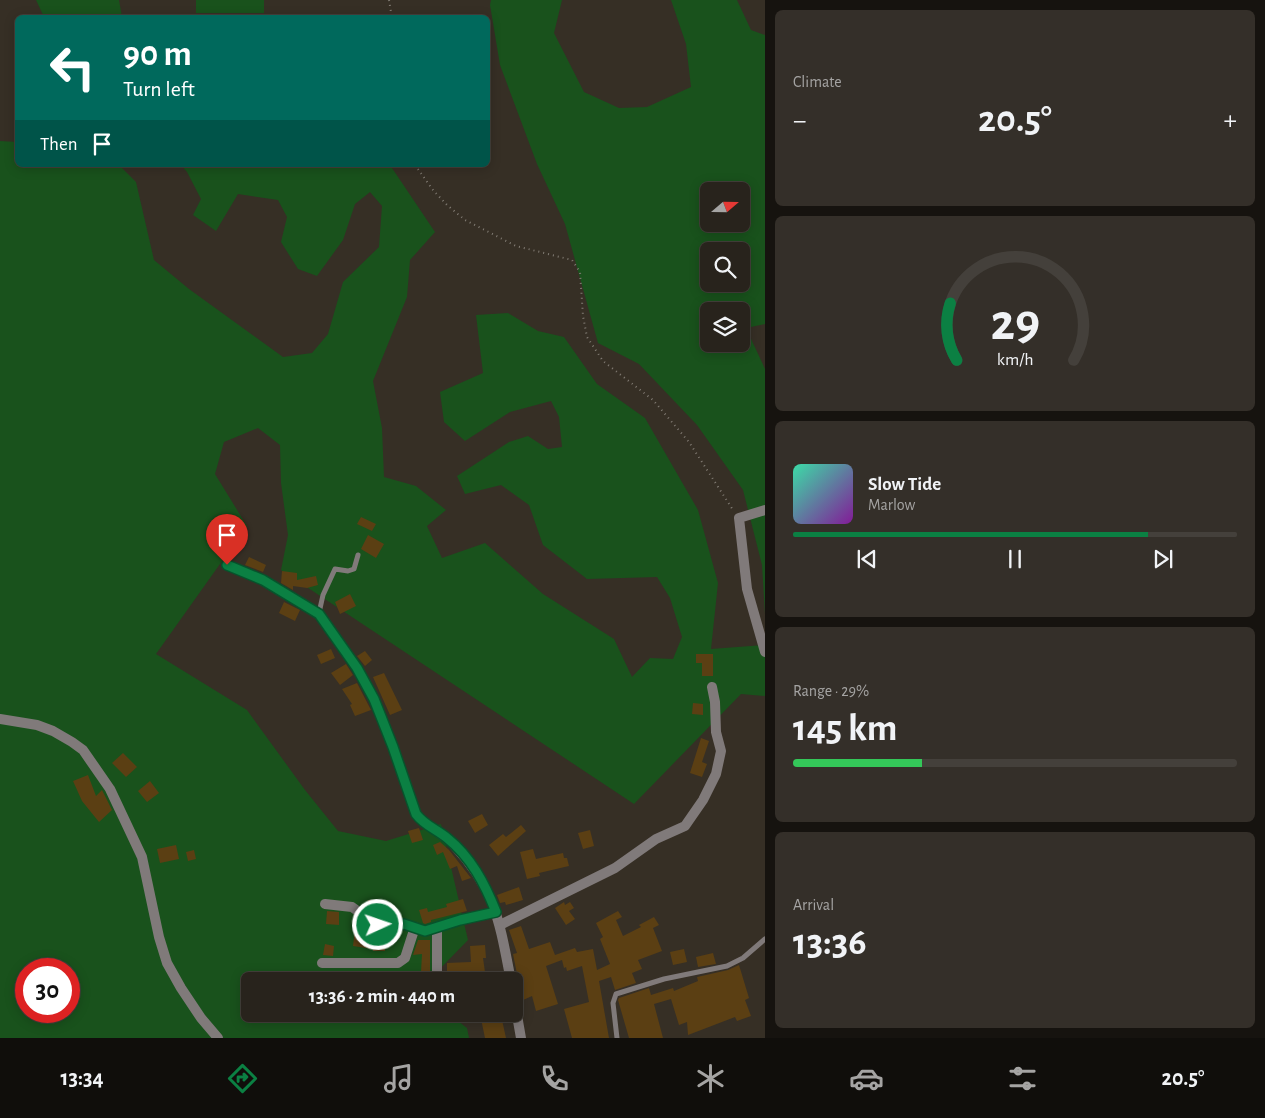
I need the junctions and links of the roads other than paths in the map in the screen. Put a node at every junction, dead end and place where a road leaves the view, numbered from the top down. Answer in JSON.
{"nodes":[{"id":1,"x":765,"y":510,"type":"edge"},
{"id":2,"x":358,"y":554,"type":"dead end"},
{"id":3,"x":227,"y":565,"type":"dead end"},
{"id":4,"x":319,"y":614,"type":"junction"},
{"id":5,"x":765,"y":652,"type":"edge"},
{"id":6,"x":712,"y":687,"type":"dead end"},
{"id":7,"x":0,"y":719,"type":"edge"},
{"id":8,"x":325,"y":904,"type":"dead end"},
{"id":9,"x":496,"y":912,"type":"junction"},
{"id":10,"x":500,"y":925,"type":"junction"},
{"id":11,"x":415,"y":927,"type":"junction"},
{"id":12,"x":437,"y":928,"type":"junction"},
{"id":13,"x":765,"y":939,"type":"edge"},
{"id":14,"x":322,"y":963,"type":"dead end"},
{"id":15,"x":437,"y":972,"type":"edge"},
{"id":16,"x":509,"y":972,"type":"edge"},
{"id":17,"x":518,"y":1022,"type":"edge"},
{"id":18,"x":218,"y":1038,"type":"edge"},
{"id":19,"x":521,"y":1038,"type":"edge"},
{"id":20,"x":617,"y":1038,"type":"edge"}],
"edges":[{"from":1,"to":5,"type":"street"},
{"from":2,"to":4,"type":"lane"},
{"from":3,"to":4,"type":"street"},
{"from":4,"to":9,"type":"street"},
{"from":6,"to":10,"type":"street"},
{"from":7,"to":18,"type":"street"},
{"from":8,"to":11,"type":"street"},
{"from":9,"to":10,"type":"street"},
{"from":9,"to":12,"type":"street"},
{"from":10,"to":16,"type":"street"},
{"from":11,"to":12,"type":"street"},
{"from":11,"to":14,"type":"street"},
{"from":12,"to":15,"type":"street"},
{"from":13,"to":20,"type":"lane"},
{"from":17,"to":19,"type":"street"}]}
